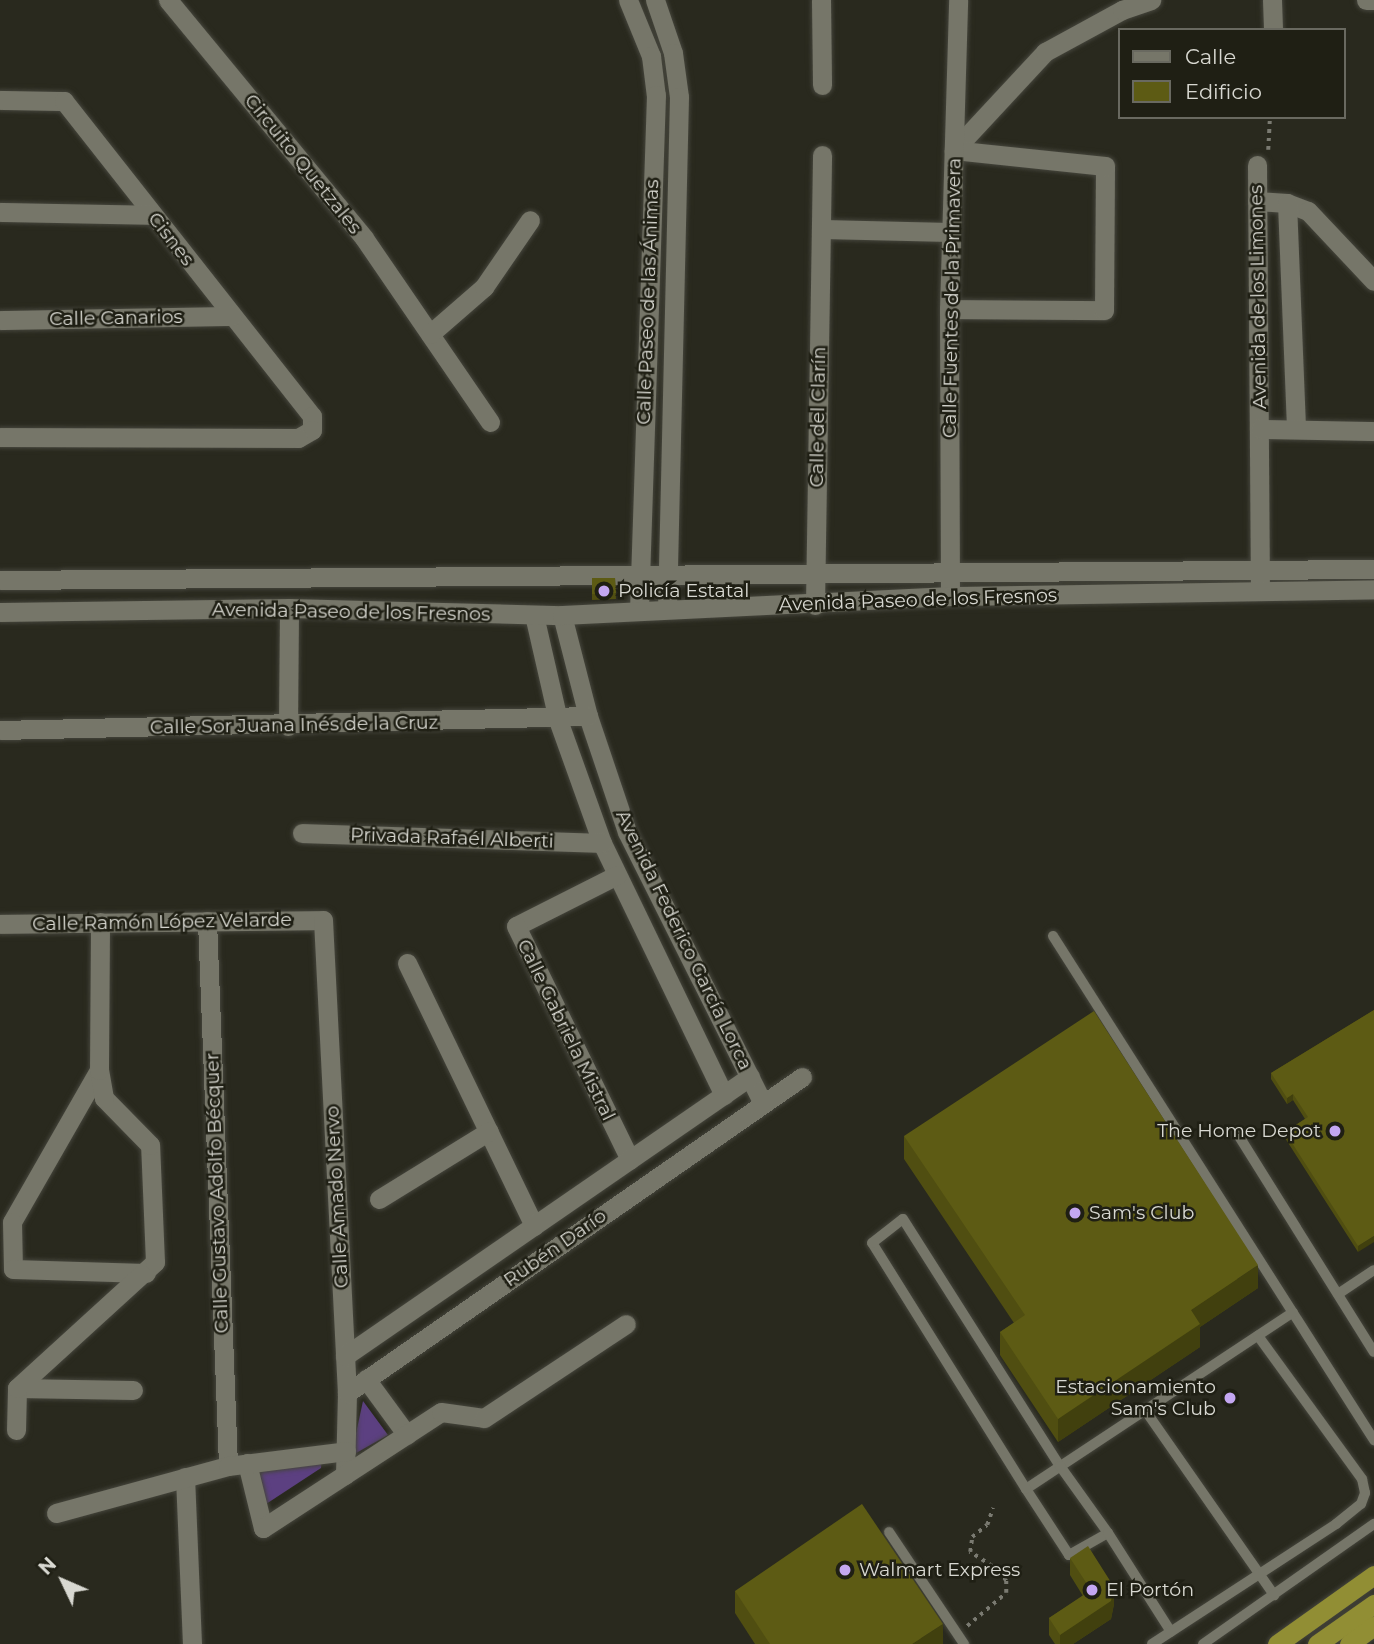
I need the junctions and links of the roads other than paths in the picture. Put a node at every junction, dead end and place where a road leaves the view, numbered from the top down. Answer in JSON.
{"nodes":[{"id":1,"x":168,"y":0,"type":"edge"},
{"id":2,"x":628,"y":0,"type":"edge"},
{"id":3,"x":655,"y":0,"type":"edge"},
{"id":4,"x":821,"y":0,"type":"edge"},
{"id":5,"x":958,"y":0,"type":"edge"},
{"id":6,"x":1152,"y":0,"type":"edge"},
{"id":7,"x":1272,"y":0,"type":"edge"},
{"id":8,"x":1366,"y":0,"type":"edge"},
{"id":9,"x":1374,"y":0,"type":"edge"},
{"id":10,"x":1273,"y":28,"type":"edge"},
{"id":11,"x":822,"y":85,"type":"dead end"},
{"id":12,"x":0,"y":100,"type":"edge"},
{"id":13,"x":954,"y":150,"type":"junction"},
{"id":14,"x":822,"y":155,"type":"dead end"},
{"id":15,"x":1257,"y":165,"type":"road end"},
{"id":16,"x":1257,"y":201,"type":"junction"},
{"id":17,"x":1287,"y":202,"type":"junction"},
{"id":18,"x":0,"y":212,"type":"edge"},
{"id":19,"x":152,"y":215,"type":"junction"},
{"id":20,"x":530,"y":220,"type":"dead end"},
{"id":21,"x":821,"y":229,"type":"junction"},
{"id":22,"x":951,"y":232,"type":"junction"},
{"id":23,"x":1374,"y":281,"type":"edge"},
{"id":24,"x":949,"y":309,"type":"junction"},
{"id":25,"x":232,"y":316,"type":"junction"},
{"id":26,"x":0,"y":320,"type":"edge"},
{"id":27,"x":430,"y":334,"type":"junction"},
{"id":28,"x":490,"y":422,"type":"dead end"},
{"id":29,"x":1260,"y":429,"type":"junction"},
{"id":30,"x":1296,"y":429,"type":"junction"},
{"id":31,"x":1374,"y":431,"type":"edge"},
{"id":32,"x":0,"y":437,"type":"edge"},
{"id":33,"x":1261,"y":569,"type":"junction"},
{"id":34,"x":1374,"y":569,"type":"edge"},
{"id":35,"x":668,"y":572,"type":"junction"},
{"id":36,"x":950,"y":572,"type":"junction"},
{"id":37,"x":816,"y":573,"type":"junction"},
{"id":38,"x":638,"y":574,"type":"junction"},
{"id":39,"x":332,"y":577,"type":"junction"},
{"id":40,"x":0,"y":580,"type":"edge"},
{"id":41,"x":1374,"y":589,"type":"edge"},
{"id":42,"x":1260,"y":590,"type":"junction"},
{"id":43,"x":950,"y":596,"type":"junction"},
{"id":44,"x":815,"y":605,"type":"junction"},
{"id":45,"x":289,"y":608,"type":"junction"},
{"id":46,"x":331,"y":609,"type":"junction"},
{"id":47,"x":667,"y":609,"type":"junction"},
{"id":48,"x":639,"y":610,"type":"junction"},
{"id":49,"x":0,"y":612,"type":"edge"},
{"id":50,"x":534,"y":615,"type":"junction"},
{"id":51,"x":562,"y":615,"type":"junction"},
{"id":52,"x":588,"y":716,"type":"junction"},
{"id":53,"x":558,"y":720,"type":"junction"},
{"id":54,"x":288,"y":726,"type":"junction"},
{"id":55,"x":0,"y":730,"type":"edge"},
{"id":56,"x":302,"y":833,"type":"dead end"},
{"id":57,"x":602,"y":843,"type":"junction"},
{"id":58,"x":617,"y":875,"type":"junction"},
{"id":59,"x":323,"y":920,"type":"joint"},
{"id":60,"x":206,"y":921,"type":"junction"},
{"id":61,"x":100,"y":922,"type":"junction"},
{"id":62,"x":0,"y":924,"type":"edge"},
{"id":63,"x":1053,"y":936,"type":"dead end"},
{"id":64,"x":407,"y":963,"type":"dead end"},
{"id":65,"x":99,"y":1070,"type":"junction"},
{"id":66,"x":750,"y":1077,"type":"junction"},
{"id":67,"x":802,"y":1077,"type":"dead end"},
{"id":68,"x":724,"y":1095,"type":"junction"},
{"id":69,"x":763,"y":1102,"type":"junction"},
{"id":70,"x":489,"y":1130,"type":"junction"},
{"id":71,"x":1237,"y":1133,"type":"dead end"},
{"id":72,"x":630,"y":1160,"type":"junction"},
{"id":73,"x":379,"y":1199,"type":"dead end"},
{"id":74,"x":534,"y":1226,"type":"junction"},
{"id":75,"x":1374,"y":1270,"type":"edge"},
{"id":76,"x":146,"y":1273,"type":"junction"},
{"id":77,"x":1338,"y":1294,"type":"junction"},
{"id":78,"x":1293,"y":1312,"type":"junction"},
{"id":79,"x":626,"y":1324,"type":"dead end"},
{"id":80,"x":1258,"y":1336,"type":"junction"},
{"id":81,"x":1374,"y":1352,"type":"edge"},
{"id":82,"x":345,"y":1356,"type":"junction"},
{"id":83,"x":366,"y":1379,"type":"junction"},
{"id":84,"x":17,"y":1388,"type":"junction"},
{"id":85,"x":134,"y":1390,"type":"dead end"},
{"id":86,"x":347,"y":1393,"type":"junction"},
{"id":87,"x":1145,"y":1410,"type":"junction"},
{"id":88,"x":16,"y":1430,"type":"dead end"},
{"id":89,"x":407,"y":1435,"type":"junction"},
{"id":90,"x":1374,"y":1440,"type":"edge"},
{"id":91,"x":346,"y":1451,"type":"junction"},
{"id":92,"x":238,"y":1465,"type":"junction"},
{"id":93,"x":1060,"y":1466,"type":"junction"},
{"id":94,"x":345,"y":1475,"type":"junction"},
{"id":95,"x":184,"y":1477,"type":"junction"},
{"id":96,"x":1026,"y":1489,"type":"junction"},
{"id":97,"x":56,"y":1513,"type":"dead end"},
{"id":98,"x":1374,"y":1524,"type":"edge"},
{"id":99,"x":889,"y":1532,"type":"dead end"},
{"id":100,"x":1108,"y":1533,"type":"junction"},
{"id":101,"x":1259,"y":1573,"type":"junction"},
{"id":102,"x":1374,"y":1574,"type":"edge"},
{"id":103,"x":1274,"y":1595,"type":"junction"},
{"id":104,"x":1374,"y":1604,"type":"edge"},
{"id":105,"x":1374,"y":1626,"type":"edge"},
{"id":106,"x":1171,"y":1632,"type":"junction"},
{"id":107,"x":192,"y":1644,"type":"edge"},
{"id":108,"x":964,"y":1644,"type":"edge"},
{"id":109,"x":1152,"y":1644,"type":"edge"},
{"id":110,"x":1203,"y":1644,"type":"edge"},
{"id":111,"x":1277,"y":1644,"type":"edge"},
{"id":112,"x":1317,"y":1644,"type":"edge"},
{"id":113,"x":1349,"y":1644,"type":"edge"}],
"edges":[{"from":1,"to":27,"type":"street","name":"Circuito Quetzales"},
{"from":2,"to":38,"type":"street","name":"Calle Paseo de las Ánimas"},
{"from":3,"to":35,"type":"street","name":"Calle Paseo de las Ánimas"},
{"from":4,"to":11,"type":"street"},
{"from":5,"to":13,"type":"street","name":"Calle Fuentes de la Primavera"},
{"from":6,"to":13,"type":"street"},
{"from":7,"to":10,"type":"street"},
{"from":8,"to":9,"type":"street"},
{"from":12,"to":19,"type":"street","name":"Cisnes"},
{"from":13,"to":22,"type":"street","name":"Calle Fuentes de la Primavera"},
{"from":13,"to":24,"type":"street"},
{"from":14,"to":21,"type":"street","name":"Calle del Clarín"},
{"from":15,"to":16,"type":"street","name":"Avenida de los Limones"},
{"from":16,"to":17,"type":"street"},
{"from":16,"to":29,"type":"street","name":"Avenida de los Limones"},
{"from":17,"to":23,"type":"street"},
{"from":17,"to":30,"type":"street","name":"Avenida de los Limones"},
{"from":18,"to":19,"type":"street"},
{"from":19,"to":25,"type":"street","name":"Cisnes"},
{"from":20,"to":27,"type":"street"},
{"from":21,"to":22,"type":"street"},
{"from":21,"to":37,"type":"street","name":"Calle del Clarín"},
{"from":22,"to":24,"type":"street","name":"Calle Fuentes de la Primavera"},
{"from":24,"to":36,"type":"street","name":"Calle Fuentes de la Primavera"},
{"from":25,"to":26,"type":"street","name":"Calle Canarios"},
{"from":25,"to":32,"type":"street","name":"Cisnes"},
{"from":27,"to":28,"type":"street","name":"Circuito Quetzales"},
{"from":29,"to":30,"type":"street","name":"Avenida de los Limones"},
{"from":29,"to":33,"type":"street","name":"Avenida de los Limones"},
{"from":30,"to":31,"type":"street"},
{"from":33,"to":34,"type":"street","name":"Avenida Paseo de los Fresnos"},
{"from":33,"to":36,"type":"street","name":"Avenida Paseo de los Fresnos"},
{"from":33,"to":42,"type":"street","name":"Avenida de los Limones"},
{"from":35,"to":37,"type":"street","name":"Avenida Paseo de los Fresnos"},
{"from":35,"to":38,"type":"street","name":"Avenida Paseo de los Fresnos"},
{"from":35,"to":47,"type":"street","name":"Calle Paseo de las Ánimas"},
{"from":36,"to":37,"type":"street","name":"Avenida Paseo de los Fresnos"},
{"from":36,"to":43,"type":"street","name":"Calle Fuentes de la Primavera"},
{"from":37,"to":44,"type":"street","name":"Calle del Clarín"},
{"from":38,"to":39,"type":"street","name":"Avenida Paseo de los Fresnos"},
{"from":38,"to":48,"type":"street","name":"Calle Paseo de las Ánimas"},
{"from":39,"to":40,"type":"street","name":"Avenida Paseo de los Fresnos"},
{"from":39,"to":46,"type":"street"},
{"from":41,"to":42,"type":"street","name":"Avenida Paseo de los Fresnos"},
{"from":42,"to":43,"type":"street","name":"Avenida Paseo de los Fresnos"},
{"from":43,"to":44,"type":"street","name":"Avenida Paseo de los Fresnos"},
{"from":44,"to":47,"type":"street","name":"Avenida Paseo de los Fresnos"},
{"from":45,"to":46,"type":"street","name":"Avenida Paseo de los Fresnos"},
{"from":45,"to":49,"type":"street","name":"Avenida Paseo de los Fresnos"},
{"from":45,"to":54,"type":"street"},
{"from":46,"to":50,"type":"street","name":"Avenida Paseo de los Fresnos"},
{"from":47,"to":48,"type":"street","name":"Avenida Paseo de los Fresnos"},
{"from":48,"to":51,"type":"street","name":"Avenida Paseo de los Fresnos"},
{"from":50,"to":51,"type":"street","name":"Avenida Paseo de los Fresnos"},
{"from":50,"to":53,"type":"street","name":"Avenida Federico García Lorca"},
{"from":51,"to":52,"type":"street","name":"Avenida Federico García Lorca"},
{"from":52,"to":53,"type":"street","name":"Calle Sor Juana Inés de la Cruz"},
{"from":52,"to":66,"type":"street","name":"Avenida Federico García Lorca"},
{"from":53,"to":54,"type":"street","name":"Calle Sor Juana Inés de la Cruz"},
{"from":53,"to":57,"type":"street","name":"Avenida Federico García Lorca"},
{"from":54,"to":55,"type":"street","name":"Calle Sor Juana Inés de la Cruz"},
{"from":56,"to":57,"type":"street","name":"Privada Rafaél Alberti"},
{"from":57,"to":58,"type":"street","name":"Avenida Federico García Lorca"},
{"from":58,"to":68,"type":"street","name":"Avenida Federico García Lorca"},
{"from":58,"to":72,"type":"street","name":"Calle Gabriela Mistral"},
{"from":59,"to":60,"type":"street","name":"Calle Ramón López Velarde"},
{"from":59,"to":82,"type":"street","name":"Calle Amado Nervo"},
{"from":60,"to":61,"type":"street","name":"Calle Ramón López Velarde"},
{"from":60,"to":92,"type":"street","name":"Calle Gustavo Adolfo Bécquer"},
{"from":61,"to":62,"type":"street","name":"Calle Ramón López Velarde"},
{"from":61,"to":65,"type":"street"},
{"from":63,"to":78,"type":"lane"},
{"from":64,"to":70,"type":"street"},
{"from":65,"to":76,"type":"street"},
{"from":65,"to":76,"type":"street"},
{"from":66,"to":68,"type":"street","name":"Rubén Darío"},
{"from":66,"to":69,"type":"street","name":"Avenida Federico García Lorca"},
{"from":67,"to":69,"type":"street","name":"Rubén Darío"},
{"from":68,"to":72,"type":"street","name":"Rubén Darío"},
{"from":69,"to":83,"type":"street","name":"Rubén Darío"},
{"from":70,"to":73,"type":"street"},
{"from":70,"to":74,"type":"street"},
{"from":71,"to":77,"type":"lane"},
{"from":72,"to":74,"type":"street","name":"Rubén Darío"},
{"from":74,"to":82,"type":"street","name":"Rubén Darío"},
{"from":75,"to":77,"type":"lane"},
{"from":76,"to":84,"type":"street"},
{"from":77,"to":81,"type":"lane"},
{"from":78,"to":80,"type":"lane"},
{"from":78,"to":90,"type":"lane"},
{"from":79,"to":89,"type":"street"},
{"from":80,"to":87,"type":"lane"},
{"from":80,"to":101,"type":"lane"},
{"from":82,"to":86,"type":"street","name":"Calle Amado Nervo"},
{"from":83,"to":86,"type":"street","name":"Rubén Darío"},
{"from":83,"to":89,"type":"street"},
{"from":84,"to":85,"type":"street"},
{"from":84,"to":88,"type":"street"},
{"from":86,"to":91,"type":"street","name":"Calle Amado Nervo"},
{"from":87,"to":93,"type":"lane"},
{"from":87,"to":101,"type":"lane"},
{"from":89,"to":94,"type":"street"},
{"from":91,"to":92,"type":"street"},
{"from":91,"to":94,"type":"street","name":"Calle Amado Nervo"},
{"from":92,"to":94,"type":"street"},
{"from":92,"to":95,"type":"street"},
{"from":93,"to":96,"type":"lane"},
{"from":93,"to":96,"type":"lane"},
{"from":93,"to":100,"type":"lane"},
{"from":95,"to":97,"type":"street"},
{"from":95,"to":107,"type":"street"},
{"from":96,"to":100,"type":"lane"},
{"from":98,"to":103,"type":"lane"},
{"from":99,"to":108,"type":"lane"},
{"from":100,"to":106,"type":"lane"},
{"from":101,"to":103,"type":"lane"},
{"from":101,"to":106,"type":"lane"},
{"from":102,"to":111,"type":"highway"},
{"from":103,"to":110,"type":"lane"},
{"from":104,"to":112,"type":"highway"},
{"from":105,"to":113,"type":"highway"},
{"from":106,"to":109,"type":"lane"}]}
